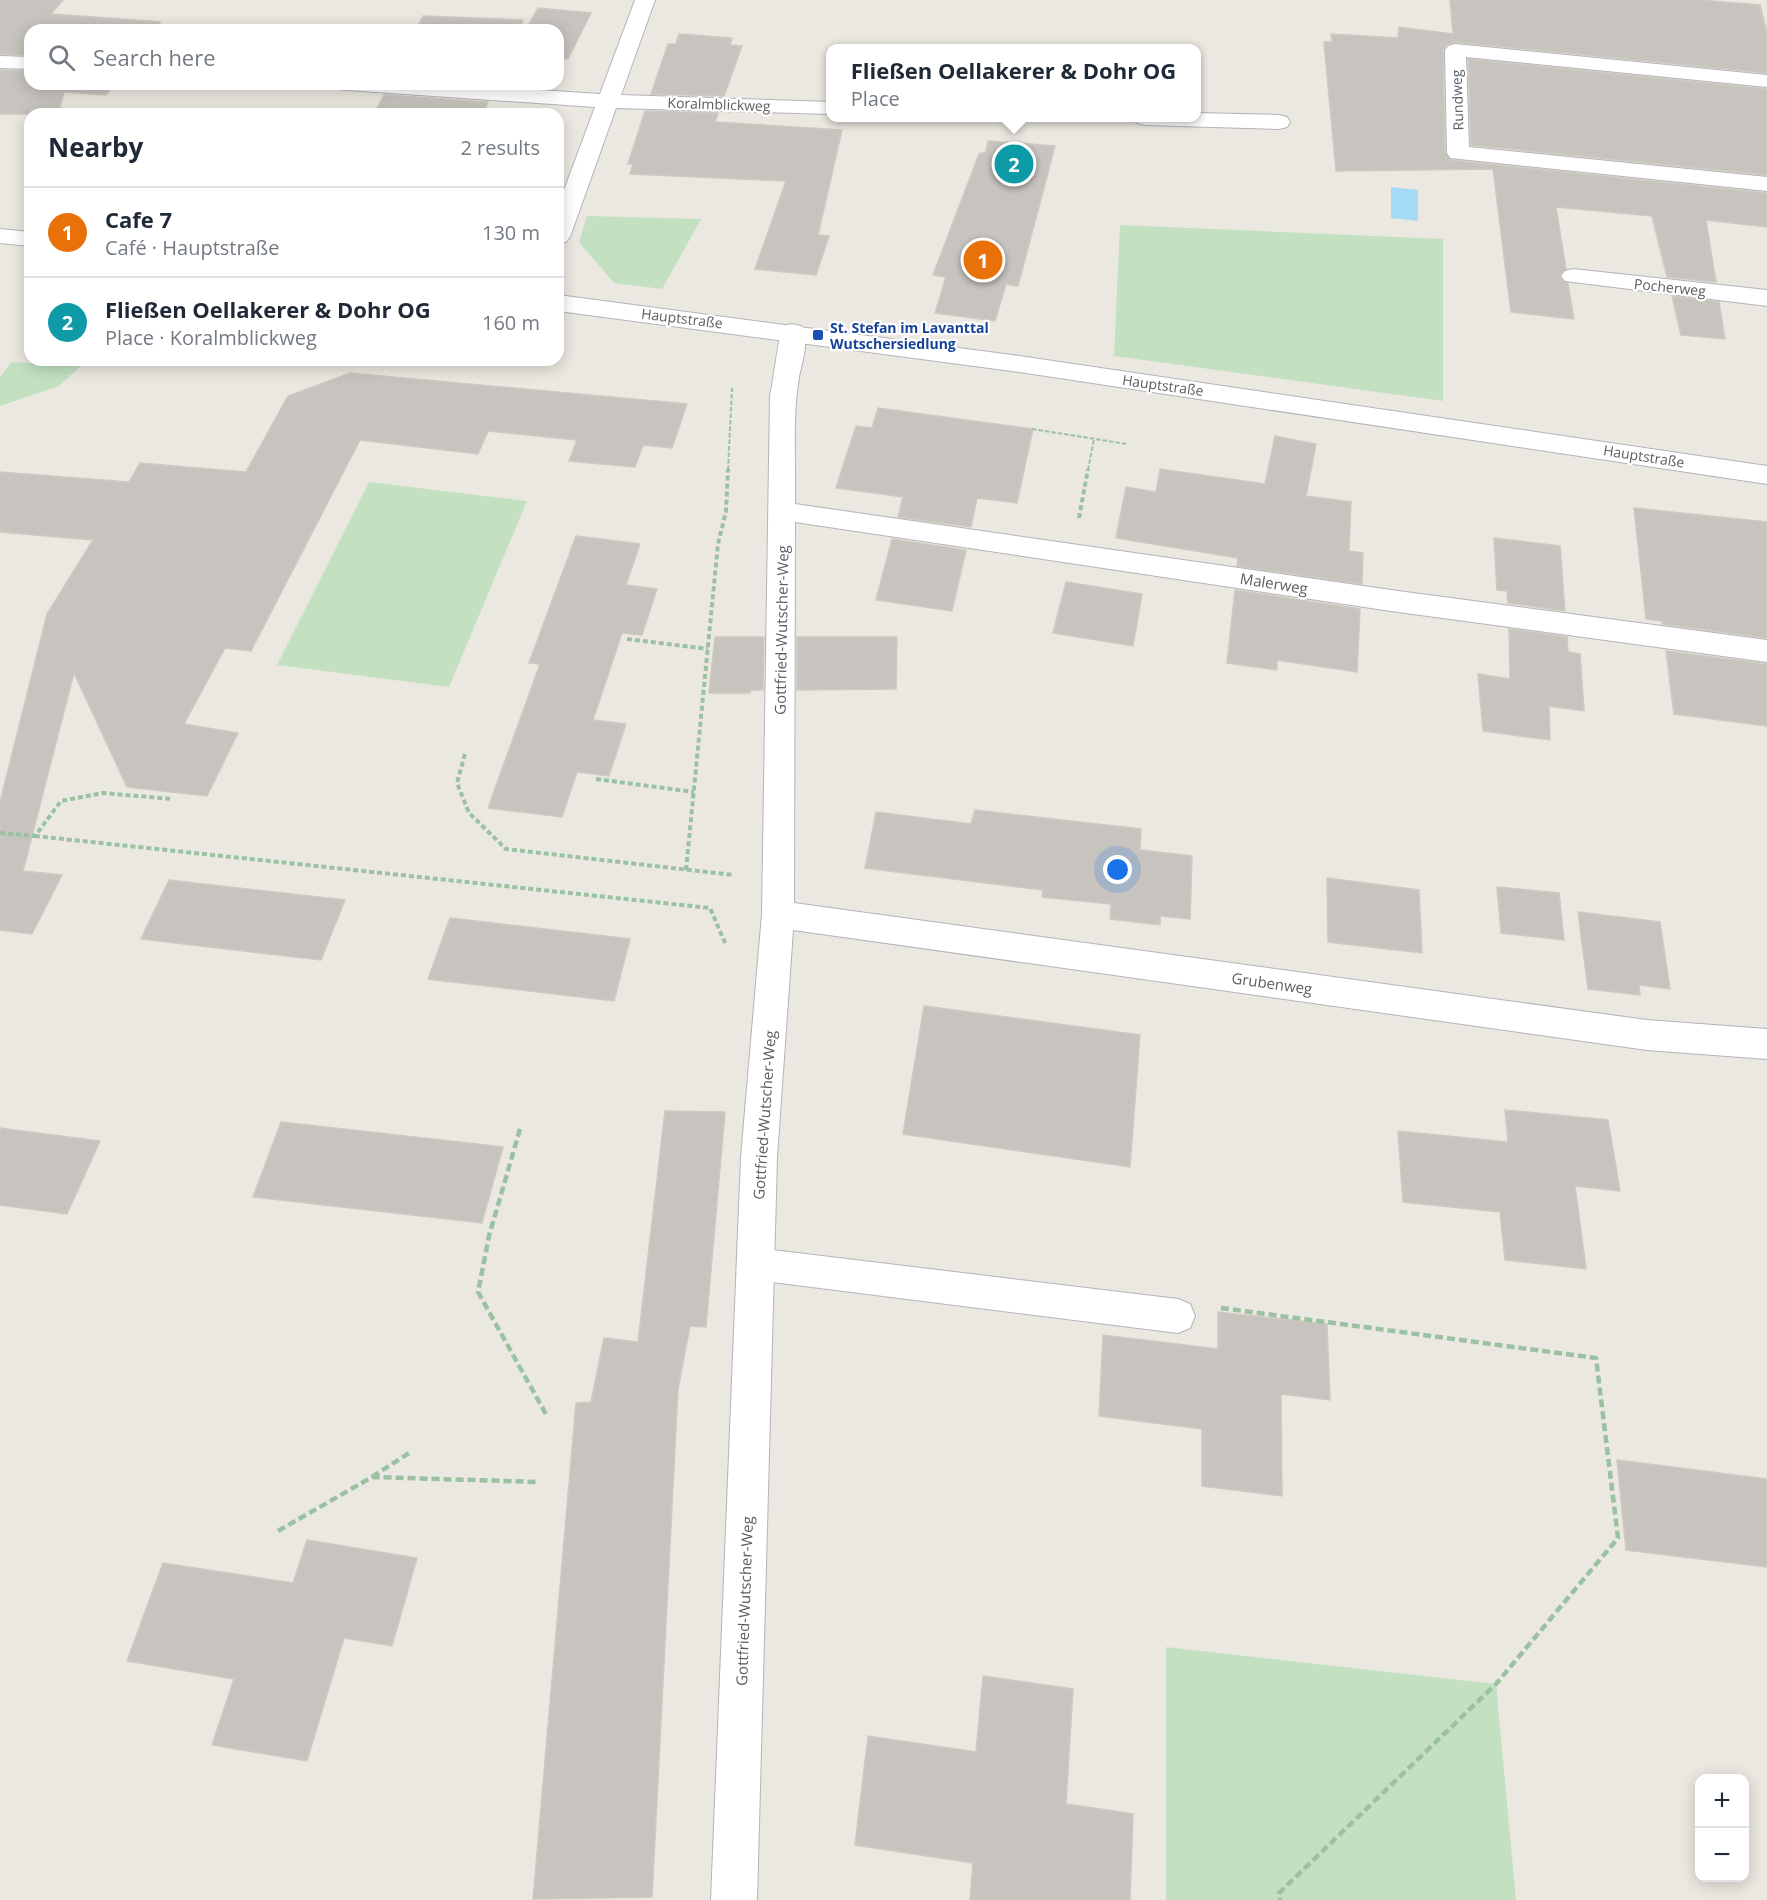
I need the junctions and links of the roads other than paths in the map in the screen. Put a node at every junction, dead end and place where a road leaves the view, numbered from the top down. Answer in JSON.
{"nodes":[{"id":1,"x":645,"y":0,"type":"edge"},
{"id":2,"x":0,"y":62,"type":"edge"},
{"id":3,"x":24,"y":63,"type":"edge"},
{"id":4,"x":1767,"y":81,"type":"edge"},
{"id":5,"x":439,"y":90,"type":"edge"},
{"id":6,"x":607,"y":101,"type":"junction"},
{"id":7,"x":826,"y":108,"type":"edge"},
{"id":8,"x":1201,"y":119,"type":"edge"},
{"id":9,"x":1279,"y":122,"type":"dead end"},
{"id":10,"x":1767,"y":184,"type":"edge"},
{"id":11,"x":564,"y":220,"type":"edge"},
{"id":12,"x":0,"y":236,"type":"edge"},
{"id":13,"x":24,"y":238,"type":"edge"},
{"id":14,"x":1573,"y":276,"type":"dead end"},
{"id":15,"x":1767,"y":298,"type":"edge"},
{"id":16,"x":564,"y":304,"type":"edge"},
{"id":17,"x":792,"y":332,"type":"junction"},
{"id":18,"x":1767,"y":475,"type":"edge"},
{"id":19,"x":782,"y":511,"type":"junction"},
{"id":20,"x":1767,"y":651,"type":"edge"},
{"id":21,"x":778,"y":898,"type":"junction"},
{"id":22,"x":1767,"y":1044,"type":"edge"},
{"id":23,"x":756,"y":1264,"type":"junction"},
{"id":24,"x":1178,"y":1316,"type":"road end"},
{"id":25,"x":734,"y":1900,"type":"edge"}],
"edges":[{"from":1,"to":6,"type":"street"},
{"from":2,"to":3,"type":"street"},
{"from":4,"to":10,"type":"street","name":"Rundweg"},
{"from":5,"to":6,"type":"street","name":"Koralmblickweg"},
{"from":6,"to":7,"type":"street","name":"Koralmblickweg"},
{"from":6,"to":11,"type":"street"},
{"from":8,"to":9,"type":"street"},
{"from":12,"to":13,"type":"street"},
{"from":14,"to":15,"type":"street","name":"Pocherweg"},
{"from":16,"to":17,"type":"street","name":"Hauptstraße"},
{"from":17,"to":18,"type":"street","name":"Hauptstraße"},
{"from":17,"to":19,"type":"street","name":"Gottfried-Wutscher-Weg"},
{"from":19,"to":20,"type":"street","name":"Malerweg"},
{"from":19,"to":21,"type":"street","name":"Gottfried-Wutscher-Weg"},
{"from":21,"to":22,"type":"street","name":"Grubenweg"},
{"from":21,"to":23,"type":"street","name":"Gottfried-Wutscher-Weg"},
{"from":23,"to":24,"type":"lane"},
{"from":23,"to":25,"type":"street","name":"Gottfried-Wutscher-Weg"}]}
